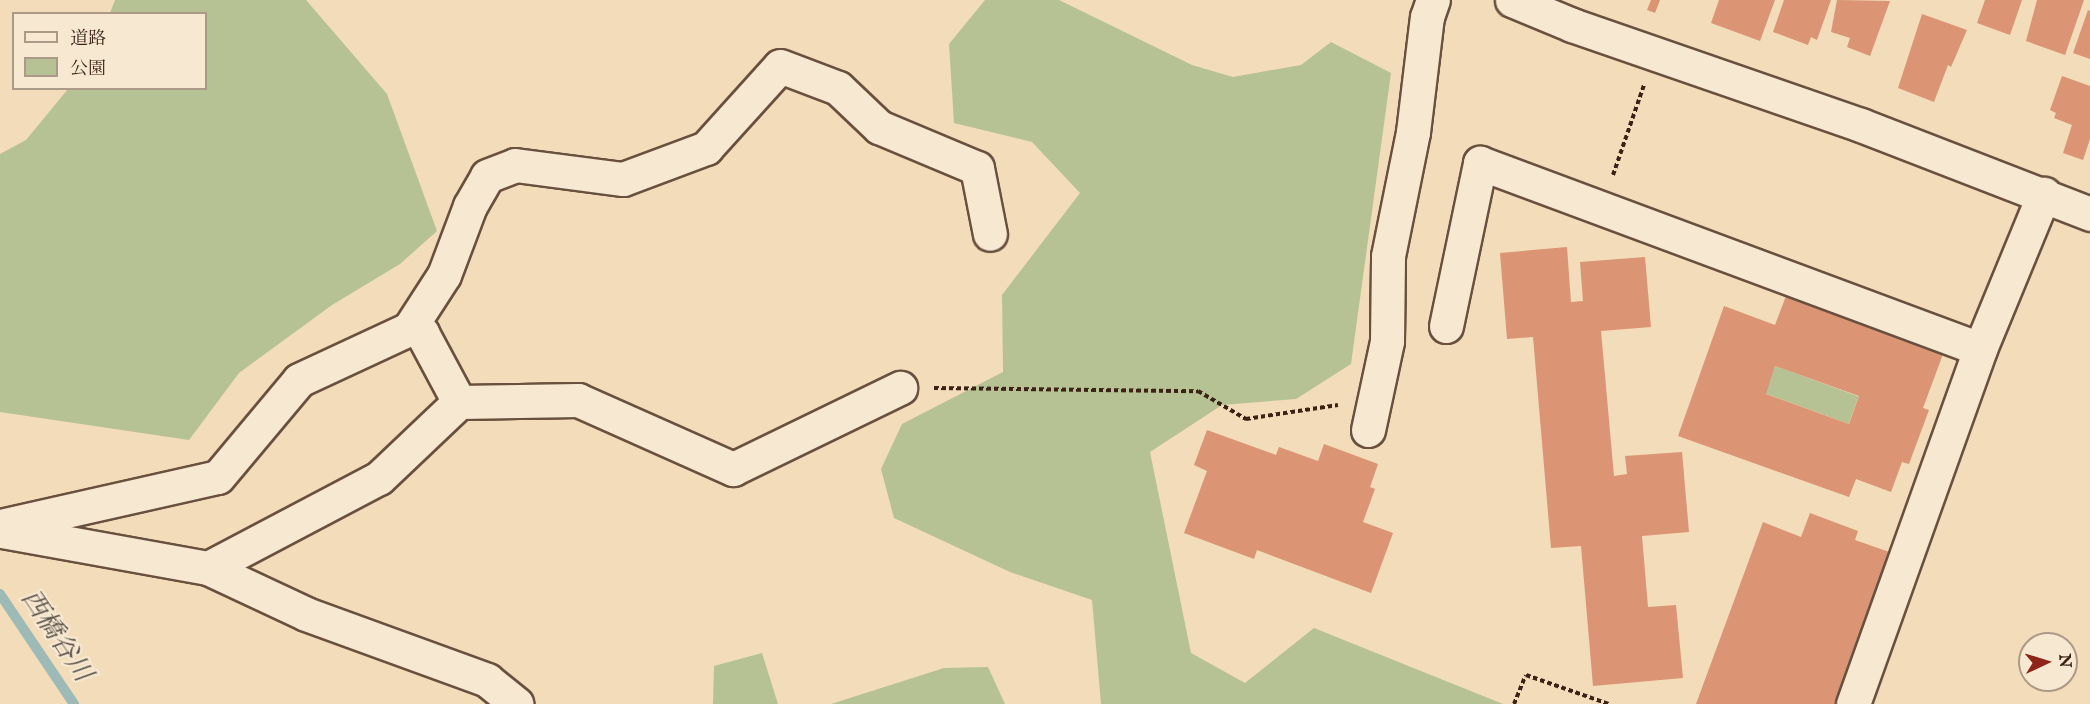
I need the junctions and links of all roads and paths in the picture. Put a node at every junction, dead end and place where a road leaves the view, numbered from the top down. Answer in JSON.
{"nodes":[{"id":1,"x":1433,"y":0,"type":"edge"},
{"id":2,"x":1512,"y":0,"type":"edge"},
{"id":3,"x":1655,"y":54,"type":"junction"},
{"id":4,"x":2044,"y":194,"type":"junction"},
{"id":5,"x":1602,"y":208,"type":"junction"},
{"id":6,"x":2090,"y":214,"type":"edge"},
{"id":7,"x":990,"y":234,"type":"dead end"},
{"id":8,"x":1446,"y":326,"type":"dead end"},
{"id":9,"x":409,"y":329,"type":"junction"},
{"id":10,"x":1980,"y":349,"type":"junction"},
{"id":11,"x":900,"y":388,"type":"joint"},
{"id":12,"x":459,"y":402,"type":"junction"},
{"id":13,"x":1371,"y":415,"type":"joint"},
{"id":14,"x":0,"y":526,"type":"edge"},
{"id":15,"x":0,"y":530,"type":"edge"},
{"id":16,"x":208,"y":568,"type":"junction"},
{"id":17,"x":517,"y":704,"type":"edge"},
{"id":18,"x":1514,"y":704,"type":"edge"},
{"id":19,"x":1609,"y":704,"type":"edge"},
{"id":20,"x":1853,"y":704,"type":"edge"}],
"edges":[{"from":1,"to":13,"type":"street"},
{"from":2,"to":3,"type":"street"},
{"from":3,"to":4,"type":"street"},
{"from":3,"to":5,"type":"path"},
{"from":4,"to":6,"type":"street"},
{"from":4,"to":10,"type":"street"},
{"from":5,"to":8,"type":"street"},
{"from":5,"to":10,"type":"street"},
{"from":7,"to":9,"type":"street"},
{"from":9,"to":12,"type":"street"},
{"from":9,"to":14,"type":"street"},
{"from":10,"to":20,"type":"street"},
{"from":11,"to":12,"type":"street"},
{"from":11,"to":13,"type":"path"},
{"from":12,"to":16,"type":"street"},
{"from":15,"to":16,"type":"street"},
{"from":16,"to":17,"type":"street"},
{"from":18,"to":19,"type":"path"}]}
